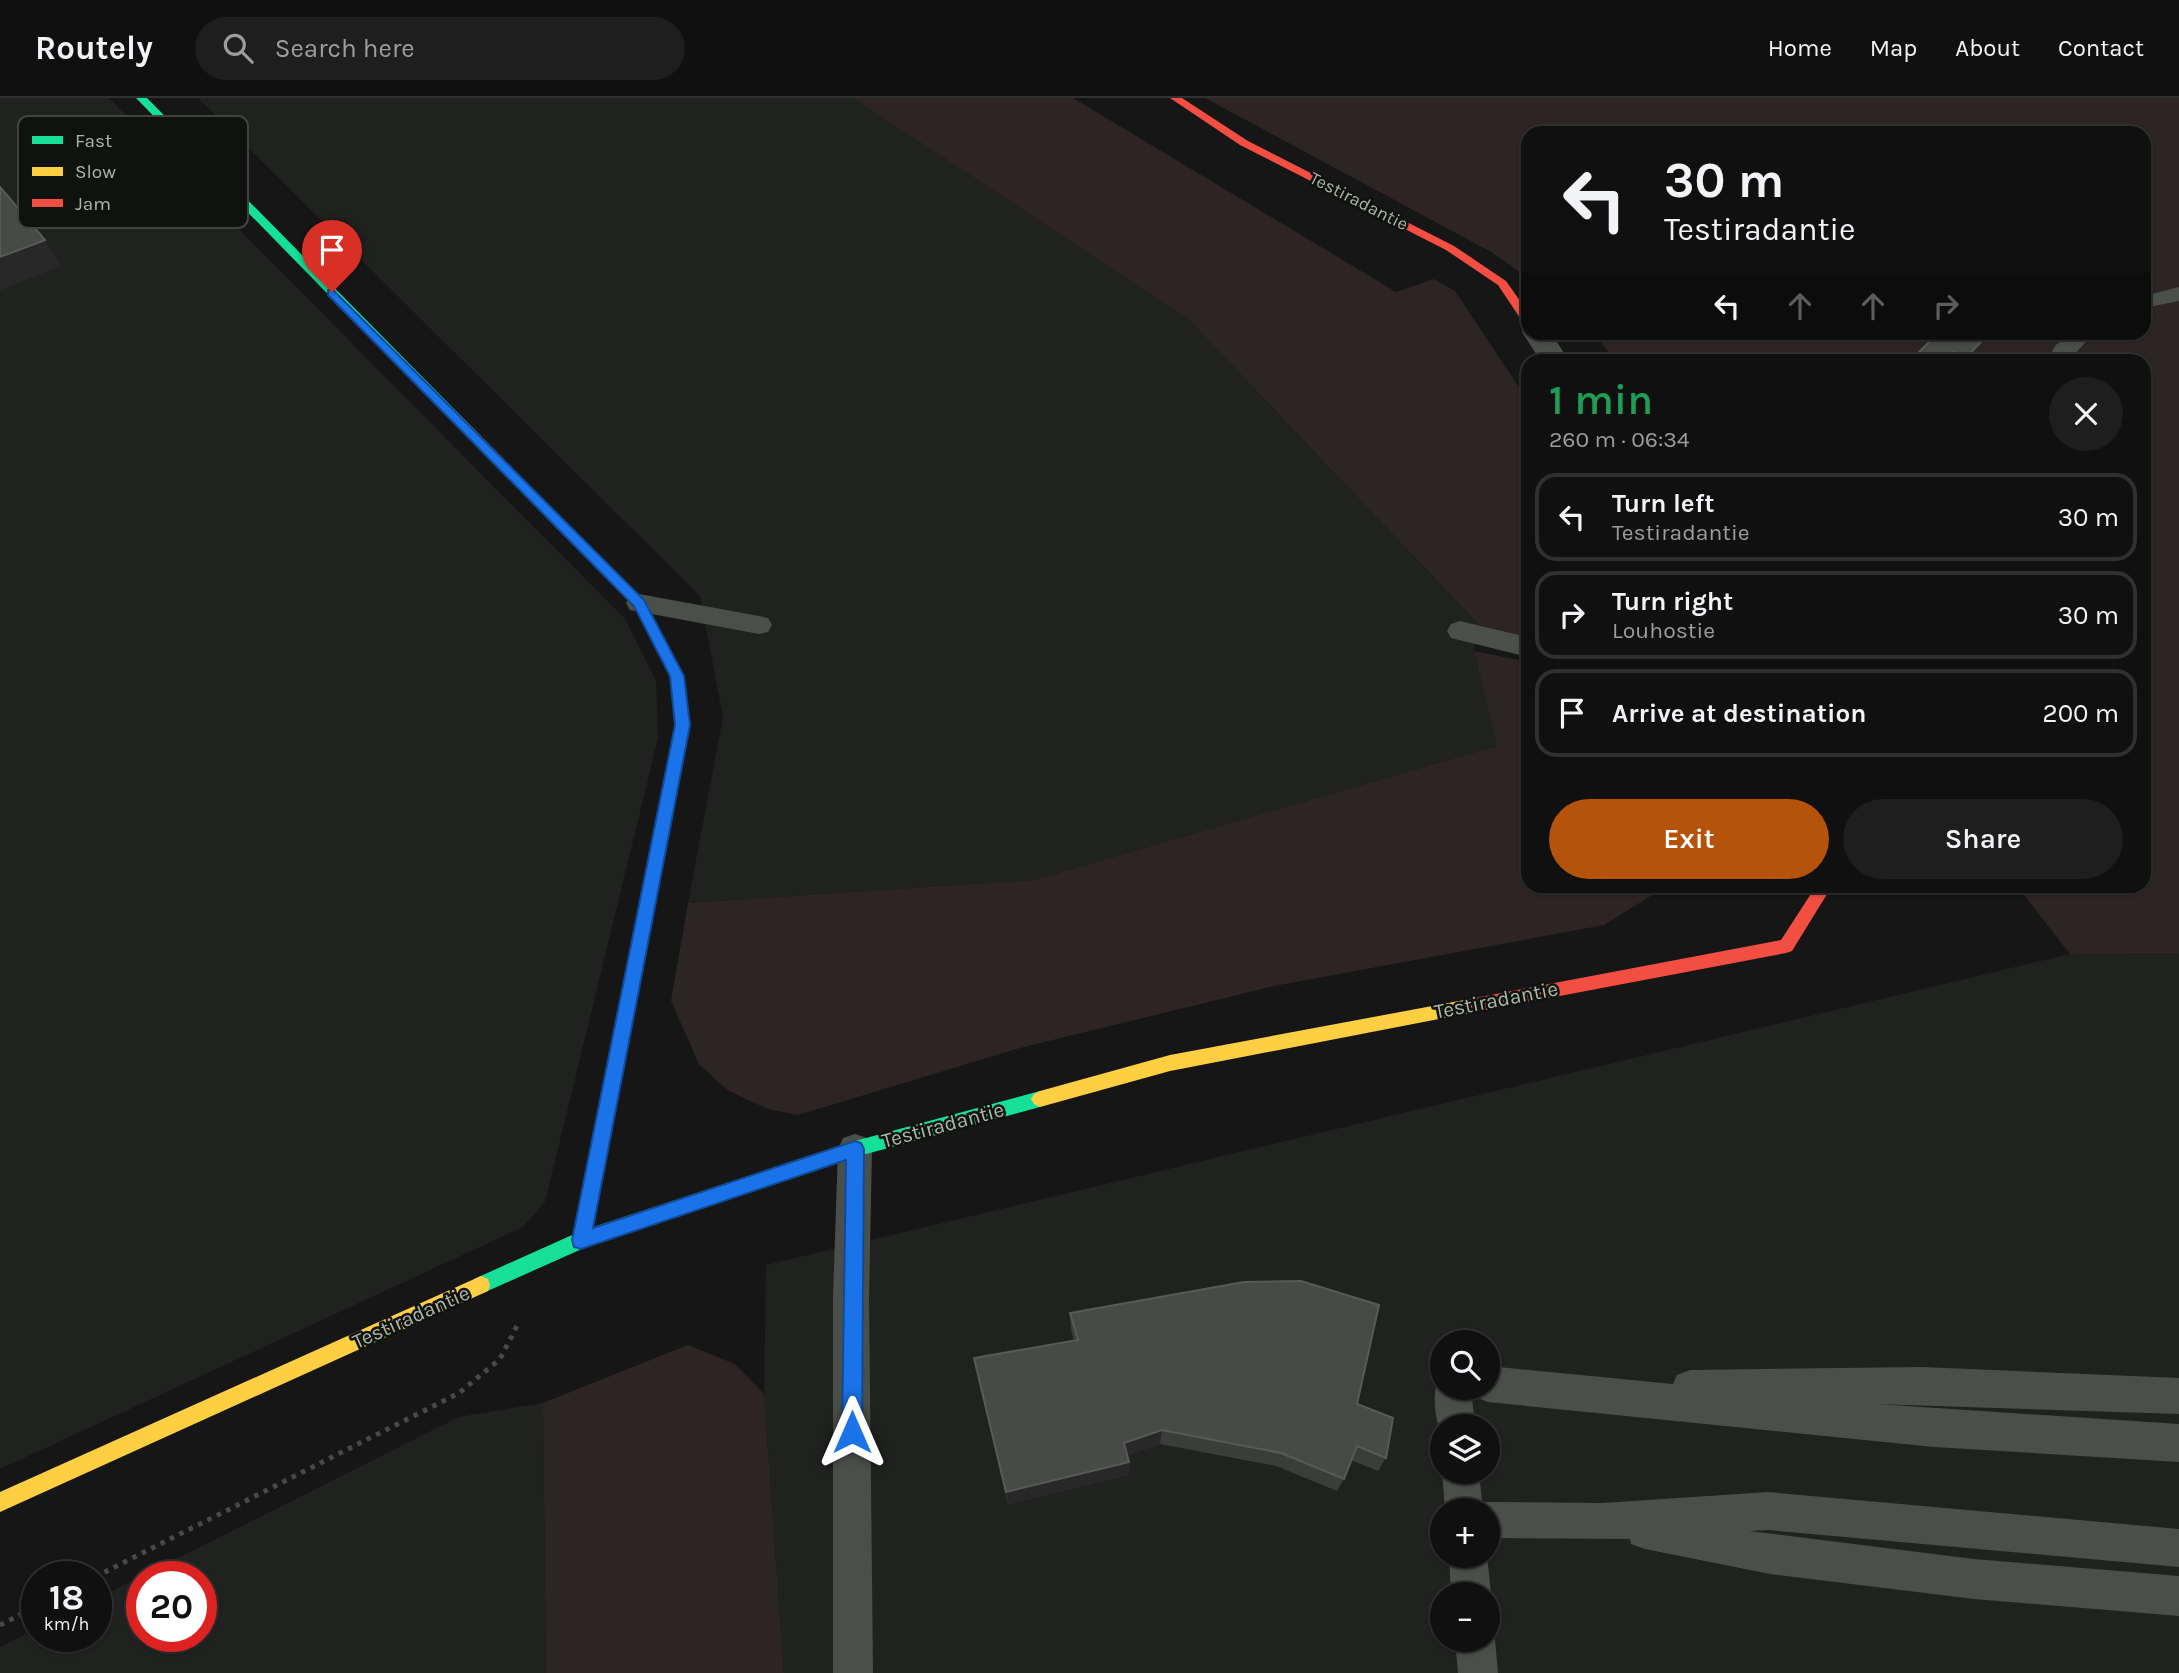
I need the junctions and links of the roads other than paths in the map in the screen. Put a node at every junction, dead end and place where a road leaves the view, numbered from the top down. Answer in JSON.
{"nodes":[{"id":1,"x":141,"y":98,"type":"edge"},
{"id":2,"x":1175,"y":98,"type":"edge"},
{"id":3,"x":159,"y":116,"type":"edge"},
{"id":4,"x":248,"y":207,"type":"edge"},
{"id":5,"x":2179,"y":294,"type":"edge"},
{"id":6,"x":2151,"y":301,"type":"edge"},
{"id":7,"x":1521,"y":311,"type":"edge"},
{"id":8,"x":2075,"y":340,"type":"edge"},
{"id":9,"x":2061,"y":354,"type":"edge"},
{"id":10,"x":639,"y":603,"type":"junction"},
{"id":11,"x":759,"y":625,"type":"dead end"},
{"id":12,"x":1460,"y":631,"type":"dead end"},
{"id":13,"x":1521,"y":645,"type":"edge"},
{"id":14,"x":1820,"y":893,"type":"edge"},
{"id":15,"x":855,"y":1149,"type":"junction"},
{"id":16,"x":581,"y":1240,"type":"junction"},
{"id":17,"x":1500,"y":1385,"type":"edge"},
{"id":18,"x":1539,"y":1389,"type":"junction"},
{"id":19,"x":2179,"y":1396,"type":"edge"},
{"id":20,"x":2179,"y":1443,"type":"edge"},
{"id":21,"x":0,"y":1502,"type":"edge"},
{"id":22,"x":1500,"y":1519,"type":"edge"},
{"id":23,"x":1603,"y":1522,"type":"junction"},
{"id":24,"x":2179,"y":1548,"type":"edge"},
{"id":25,"x":2179,"y":1596,"type":"edge"},
{"id":26,"x":1476,"y":1652,"type":"edge"},
{"id":27,"x":853,"y":1673,"type":"edge"},
{"id":28,"x":1478,"y":1673,"type":"edge"}],
"edges":[{"from":1,"to":3,"type":"street"},
{"from":2,"to":7,"type":"street","name":"Testiradantie"},
{"from":4,"to":10,"type":"street"},
{"from":5,"to":6,"type":"lane"},
{"from":8,"to":9,"type":"lane"},
{"from":10,"to":11,"type":"lane"},
{"from":10,"to":16,"type":"street"},
{"from":12,"to":13,"type":"lane"},
{"from":14,"to":15,"type":"street","name":"Testiradantie"},
{"from":15,"to":16,"type":"street","name":"Testiradantie"},
{"from":15,"to":27,"type":"lane"},
{"from":16,"to":21,"type":"street","name":"Testiradantie"},
{"from":17,"to":18,"type":"lane"},
{"from":18,"to":19,"type":"lane"},
{"from":18,"to":20,"type":"lane"},
{"from":22,"to":23,"type":"lane"},
{"from":23,"to":24,"type":"lane"},
{"from":23,"to":25,"type":"lane"},
{"from":26,"to":28,"type":"lane"}]}
